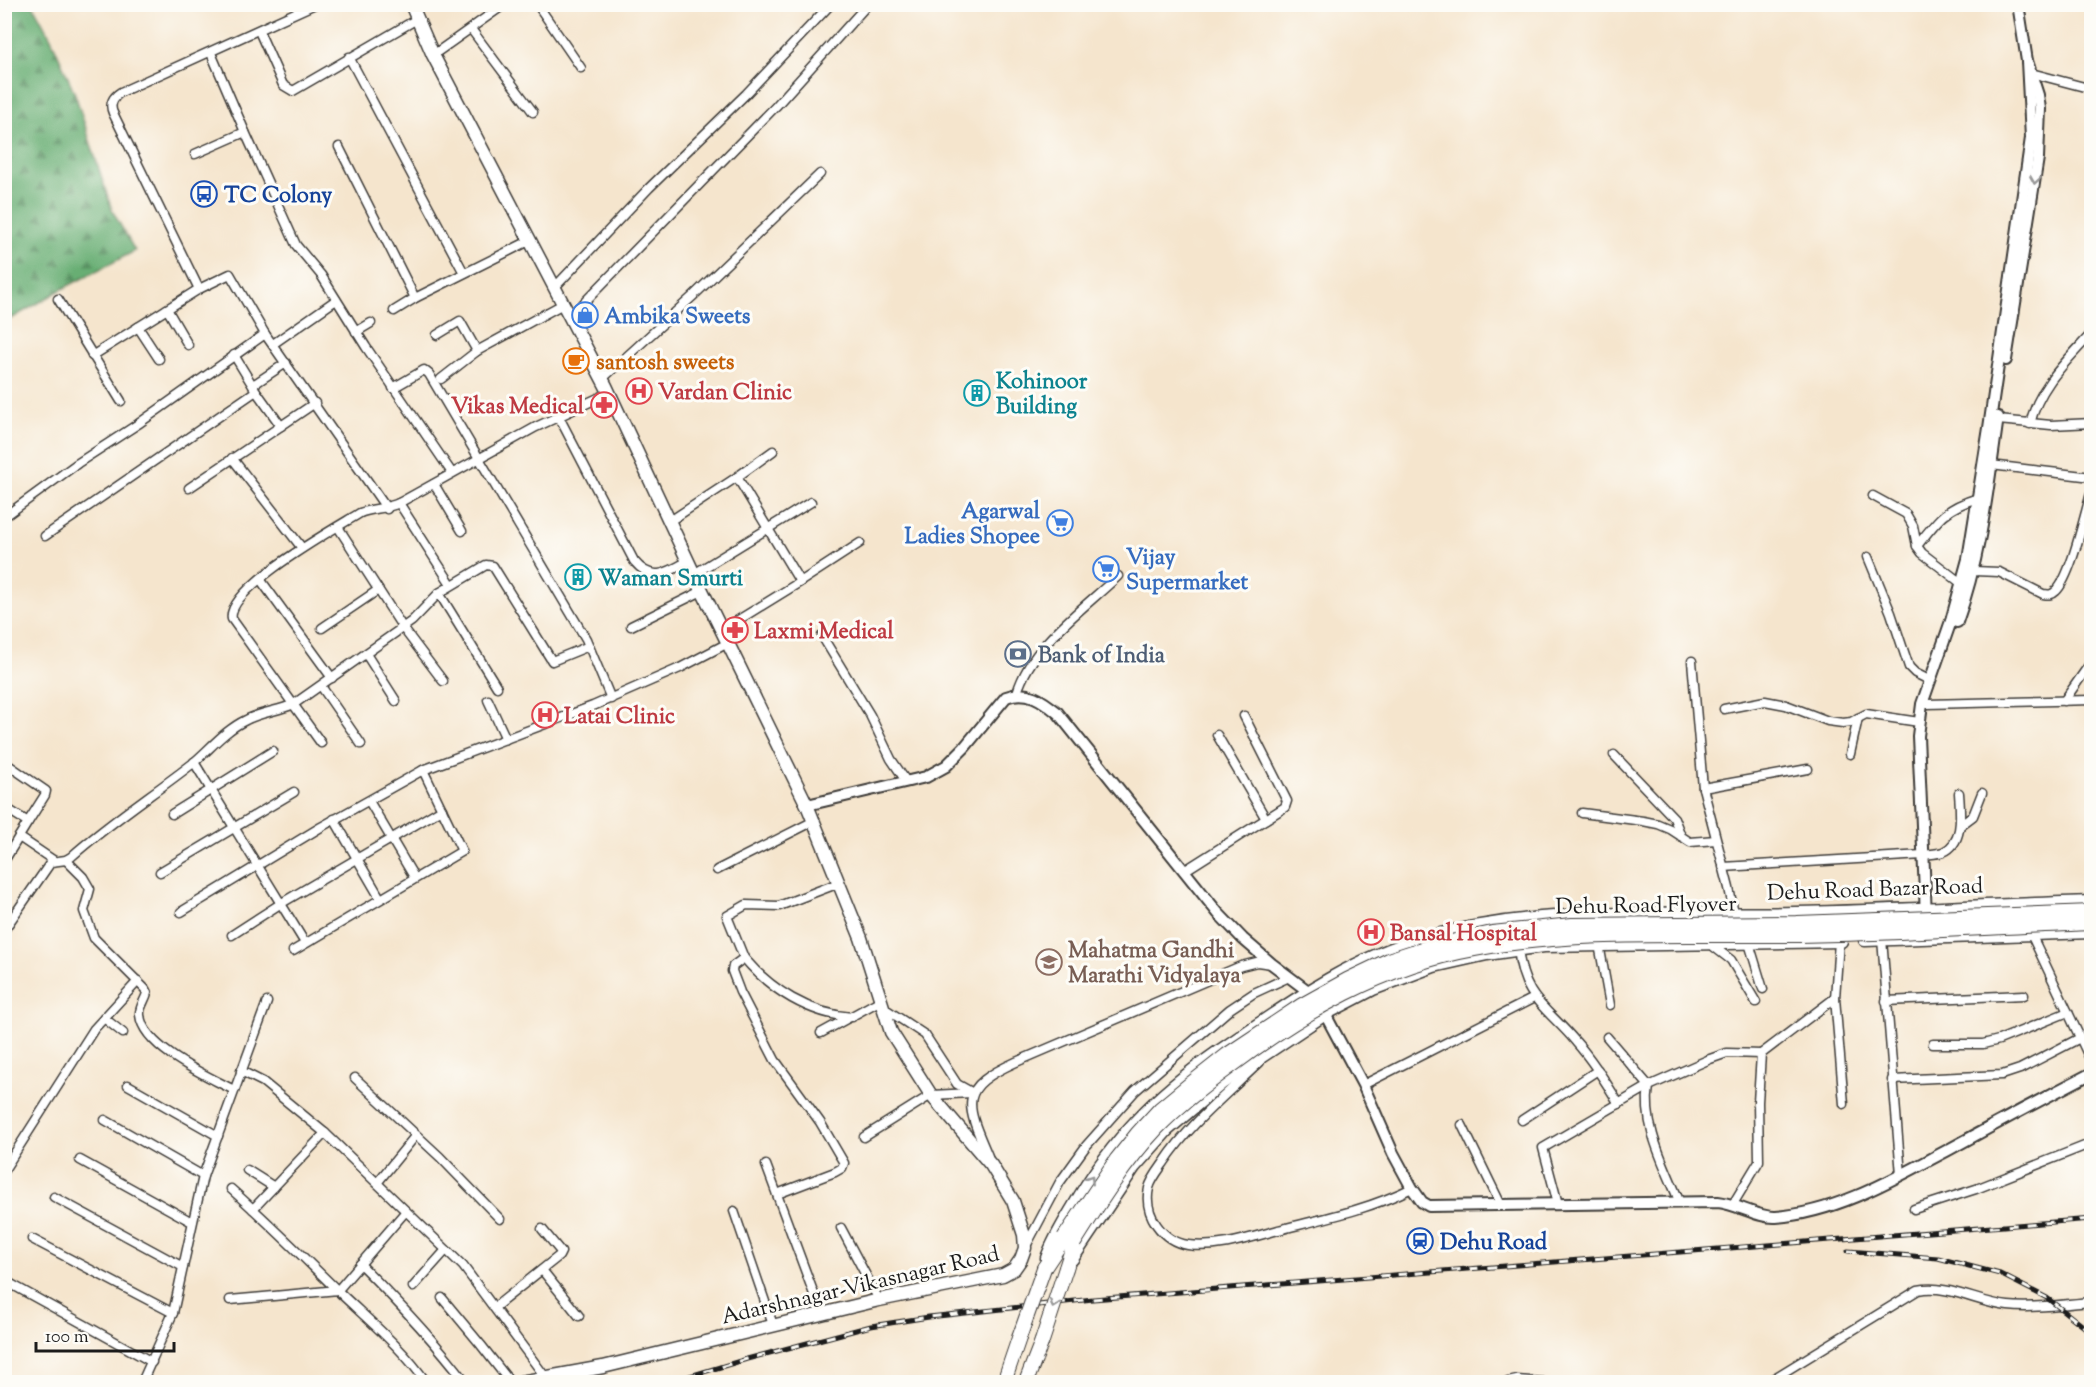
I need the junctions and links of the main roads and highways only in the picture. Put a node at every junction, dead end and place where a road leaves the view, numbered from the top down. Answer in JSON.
{"nodes":[{"id":1,"x":411,"y":4,"type":"edge"},
{"id":2,"x":2091,"y":902,"type":"edge"},
{"id":3,"x":2091,"y":912,"type":"edge"},
{"id":4,"x":2091,"y":923,"type":"edge"},
{"id":5,"x":2091,"y":932,"type":"edge"},
{"id":6,"x":1069,"y":1240,"type":"junction"},
{"id":7,"x":1044,"y":1268,"type":"junction"},
{"id":8,"x":1066,"y":1268,"type":"junction"},
{"id":9,"x":521,"y":1383,"type":"edge"},
{"id":10,"x":1004,"y":1383,"type":"edge"},
{"id":11,"x":1026,"y":1383,"type":"edge"}],
"edges":[{"from":1,"to":9,"type":"main road","name":"Adarshnagar-Vikasnagar Road"},
{"from":7,"to":2,"type":"main road","name":"Dehu Road Bazar Road","one_way":true},
{"from":3,"to":6,"type":"highway","name":"Dehu Road Flyover","bridge":true},
{"from":4,"to":6,"type":"highway","name":"Dehu Road Flyover","bridge":true},
{"from":5,"to":8,"type":"main road"},
{"from":6,"to":7,"type":"highway","name":"Dehu Road Flyover"},
{"from":6,"to":8,"type":"highway","name":"Dehu Road Flyover"},
{"from":7,"to":10,"type":"highway","name":"Dehu Road Flyover","bridge":true},
{"from":8,"to":11,"type":"highway","name":"Dehu Road Flyover","one_way":true,"bridge":true}]}
